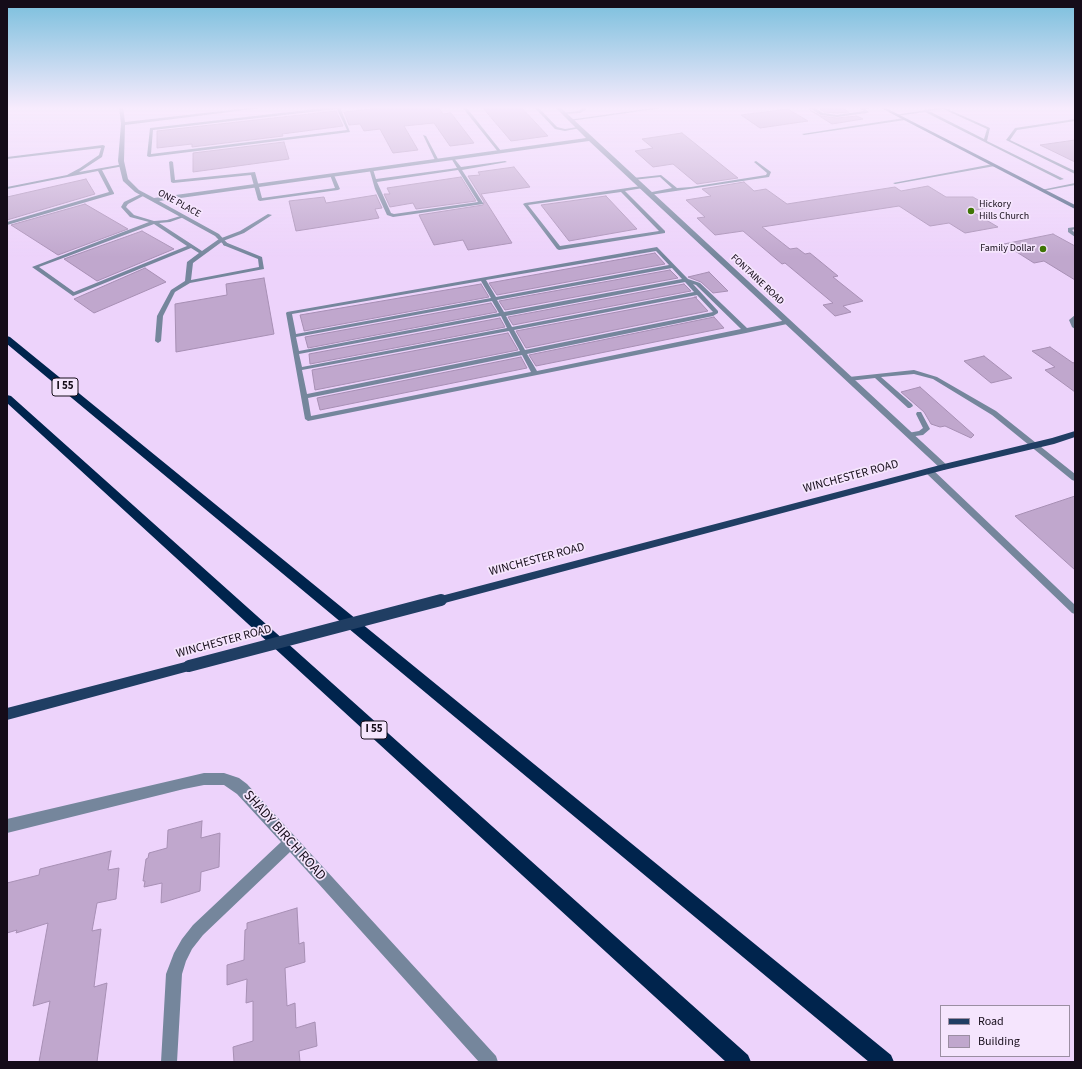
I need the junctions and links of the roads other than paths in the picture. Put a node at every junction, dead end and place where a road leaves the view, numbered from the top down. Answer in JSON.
{"nodes":[{"id":1,"x":99,"y":157,"type":"edge"},
{"id":2,"x":122,"y":157,"type":"edge"},
{"id":3,"x":435,"y":157,"type":"edge"},
{"id":4,"x":462,"y":157,"type":"edge"},
{"id":5,"x":609,"y":157,"type":"edge"},
{"id":6,"x":977,"y":157,"type":"edge"},
{"id":7,"x":1017,"y":157,"type":"edge"},
{"id":8,"x":1042,"y":157,"type":"edge"},
{"id":9,"x":453,"y":158,"type":"junction"},
{"id":10,"x":437,"y":160,"type":"junction"},
{"id":11,"x":171,"y":162,"type":"dead end"},
{"id":12,"x":505,"y":162,"type":"dead end"},
{"id":13,"x":756,"y":162,"type":"dead end"},
{"id":14,"x":122,"y":165,"type":"junction"},
{"id":15,"x":993,"y":165,"type":"junction"},
{"id":16,"x":99,"y":169,"type":"junction"},
{"id":17,"x":371,"y":169,"type":"junction"},
{"id":18,"x":459,"y":169,"type":"junction"},
{"id":19,"x":1075,"y":173,"type":"edge"},
{"id":20,"x":332,"y":175,"type":"junction"},
{"id":21,"x":68,"y":176,"type":"junction"},
{"id":22,"x":633,"y":179,"type":"junction"},
{"id":23,"x":1062,"y":179,"type":"dead end"},
{"id":24,"x":375,"y":181,"type":"junction"},
{"id":25,"x":895,"y":183,"type":"dead end"},
{"id":26,"x":1075,"y":184,"type":"edge"},
{"id":27,"x":256,"y":185,"type":"junction"},
{"id":28,"x":641,"y":187,"type":"junction"},
{"id":29,"x":7,"y":188,"type":"edge"},
{"id":30,"x":676,"y":189,"type":"junction"},
{"id":31,"x":622,"y":190,"type":"junction"},
{"id":32,"x":1043,"y":190,"type":"junction"},
{"id":33,"x":143,"y":194,"type":"junction"},
{"id":34,"x":649,"y":194,"type":"junction"},
{"id":35,"x":152,"y":200,"type":"junction"},
{"id":36,"x":1075,"y":207,"type":"edge"},
{"id":37,"x":270,"y":215,"type":"dead end"},
{"id":38,"x":182,"y":216,"type":"junction"},
{"id":39,"x":154,"y":222,"type":"junction"},
{"id":40,"x":7,"y":224,"type":"edge"},
{"id":41,"x":1075,"y":228,"type":"edge"},
{"id":42,"x":1075,"y":235,"type":"edge"},
{"id":43,"x":223,"y":242,"type":"junction"},
{"id":44,"x":191,"y":246,"type":"junction"},
{"id":45,"x":202,"y":253,"type":"junction"},
{"id":46,"x":674,"y":266,"type":"junction"},
{"id":47,"x":483,"y":279,"type":"junction"},
{"id":48,"x":687,"y":280,"type":"junction"},
{"id":49,"x":188,"y":282,"type":"junction"},
{"id":50,"x":699,"y":293,"type":"junction"},
{"id":51,"x":494,"y":299,"type":"junction"},
{"id":52,"x":503,"y":315,"type":"junction"},
{"id":53,"x":1075,"y":318,"type":"edge"},
{"id":54,"x":787,"y":322,"type":"junction"},
{"id":55,"x":1075,"y":327,"type":"edge"},
{"id":56,"x":510,"y":329,"type":"junction"},
{"id":57,"x":746,"y":330,"type":"junction"},
{"id":58,"x":293,"y":336,"type":"junction"},
{"id":59,"x":7,"y":339,"type":"edge"},
{"id":60,"x":158,"y":341,"type":"dead end"},
{"id":61,"x":524,"y":352,"type":"junction"},
{"id":62,"x":296,"y":353,"type":"junction"},
{"id":63,"x":299,"y":369,"type":"junction"},
{"id":64,"x":535,"y":373,"type":"junction"},
{"id":65,"x":876,"y":376,"type":"junction"},
{"id":66,"x":849,"y":379,"type":"junction"},
{"id":67,"x":304,"y":397,"type":"junction"},
{"id":68,"x":7,"y":398,"type":"edge"},
{"id":69,"x":910,"y":406,"type":"dead end"},
{"id":70,"x":919,"y":414,"type":"dead end"},
{"id":71,"x":910,"y":435,"type":"junction"},
{"id":72,"x":1073,"y":436,"type":"edge"},
{"id":73,"x":1034,"y":446,"type":"junction"},
{"id":74,"x":944,"y":467,"type":"junction"},
{"id":75,"x":929,"y":471,"type":"junction"},
{"id":76,"x":1075,"y":478,"type":"edge"},
{"id":77,"x":1075,"y":610,"type":"edge"},
{"id":78,"x":7,"y":714,"type":"edge"},
{"id":79,"x":7,"y":826,"type":"edge"},
{"id":80,"x":290,"y":843,"type":"junction"},
{"id":81,"x":169,"y":1062,"type":"edge"},
{"id":82,"x":490,"y":1062,"type":"edge"},
{"id":83,"x":741,"y":1062,"type":"edge"},
{"id":84,"x":884,"y":1062,"type":"edge"}],
"edges":[{"from":1,"to":21,"type":"lane"},
{"from":2,"to":14,"type":"street","name":"ONE PLACE"},
{"from":3,"to":10,"type":"lane"},
{"from":4,"to":9,"type":"street"},
{"from":5,"to":22,"type":"street","name":"FONTAINE ROAD"},
{"from":6,"to":15,"type":"main road"},
{"from":7,"to":23,"type":"lane"},
{"from":8,"to":19,"type":"lane"},
{"from":9,"to":10,"type":"street"},
{"from":9,"to":18,"type":"lane"},
{"from":10,"to":17,"type":"street"},
{"from":11,"to":27,"type":"lane"},
{"from":12,"to":18,"type":"lane"},
{"from":13,"to":30,"type":"lane"},
{"from":14,"to":16,"type":"lane"},
{"from":14,"to":33,"type":"street","name":"ONE PLACE"},
{"from":15,"to":25,"type":"lane"},
{"from":15,"to":32,"type":"main road"},
{"from":16,"to":21,"type":"lane"},
{"from":16,"to":40,"type":"lane"},
{"from":17,"to":20,"type":"street"},
{"from":17,"to":24,"type":"lane"},
{"from":18,"to":24,"type":"lane"},
{"from":18,"to":24,"type":"lane"},
{"from":20,"to":27,"type":"street"},
{"from":20,"to":27,"type":"lane"},
{"from":21,"to":29,"type":"lane"},
{"from":22,"to":28,"type":"street","name":"FONTAINE ROAD"},
{"from":22,"to":30,"type":"lane"},
{"from":26,"to":32,"type":"lane"},
{"from":27,"to":35,"type":"street"},
{"from":28,"to":31,"type":"lane"},
{"from":28,"to":34,"type":"street","name":"FONTAINE ROAD"},
{"from":30,"to":34,"type":"lane"},
{"from":31,"to":31,"type":"lane"},
{"from":32,"to":36,"type":"main road"},
{"from":33,"to":35,"type":"street","name":"ONE PLACE"},
{"from":33,"to":39,"type":"lane"},
{"from":34,"to":54,"type":"street","name":"FONTAINE ROAD"},
{"from":35,"to":38,"type":"street","name":"ONE PLACE"},
{"from":37,"to":43,"type":"lane"},
{"from":38,"to":39,"type":"lane"},
{"from":38,"to":43,"type":"street","name":"ONE PLACE"},
{"from":39,"to":44,"type":"lane"},
{"from":39,"to":44,"type":"lane"},
{"from":41,"to":42,"type":"lane"},
{"from":43,"to":45,"type":"lane"},
{"from":43,"to":49,"type":"lane"},
{"from":44,"to":45,"type":"lane"},
{"from":45,"to":49,"type":"lane"},
{"from":46,"to":47,"type":"lane"},
{"from":46,"to":48,"type":"lane"},
{"from":46,"to":51,"type":"lane"},
{"from":47,"to":51,"type":"lane"},
{"from":47,"to":58,"type":"lane"},
{"from":48,"to":50,"type":"lane"},
{"from":48,"to":52,"type":"lane"},
{"from":48,"to":57,"type":"lane"},
{"from":49,"to":60,"type":"lane"},
{"from":50,"to":56,"type":"lane"},
{"from":50,"to":61,"type":"lane"},
{"from":51,"to":52,"type":"lane"},
{"from":51,"to":58,"type":"lane"},
{"from":52,"to":56,"type":"lane"},
{"from":52,"to":62,"type":"lane"},
{"from":53,"to":55,"type":"lane"},
{"from":54,"to":57,"type":"lane"},
{"from":54,"to":66,"type":"street","name":"FONTAINE ROAD"},
{"from":56,"to":61,"type":"lane"},
{"from":56,"to":63,"type":"lane"},
{"from":57,"to":64,"type":"lane"},
{"from":58,"to":62,"type":"lane"},
{"from":59,"to":84,"type":"highway","number":"I 55"},
{"from":61,"to":64,"type":"lane"},
{"from":61,"to":67,"type":"lane"},
{"from":62,"to":63,"type":"lane"},
{"from":63,"to":67,"type":"lane"},
{"from":64,"to":67,"type":"lane"},
{"from":65,"to":66,"type":"lane"},
{"from":65,"to":69,"type":"lane"},
{"from":65,"to":73,"type":"lane"},
{"from":66,"to":71,"type":"street","name":"FONTAINE ROAD"},
{"from":68,"to":83,"type":"highway","number":"I 55"},
{"from":70,"to":71,"type":"lane"},
{"from":71,"to":74,"type":"street","name":"FONTAINE ROAD"},
{"from":72,"to":73,"type":"main road","name":"WINCHESTER ROAD"},
{"from":73,"to":74,"type":"main road","name":"WINCHESTER ROAD"},
{"from":73,"to":76,"type":"lane"},
{"from":74,"to":75,"type":"main road","name":"WINCHESTER ROAD"},
{"from":75,"to":77,"type":"lane"},
{"from":75,"to":78,"type":"main road","name":"WINCHESTER ROAD","bridge":true},
{"from":79,"to":80,"type":"street","name":"SHADY BIRCH ROAD"},
{"from":80,"to":81,"type":"street"},
{"from":80,"to":82,"type":"street","name":"SHADY BIRCH ROAD"}]}
